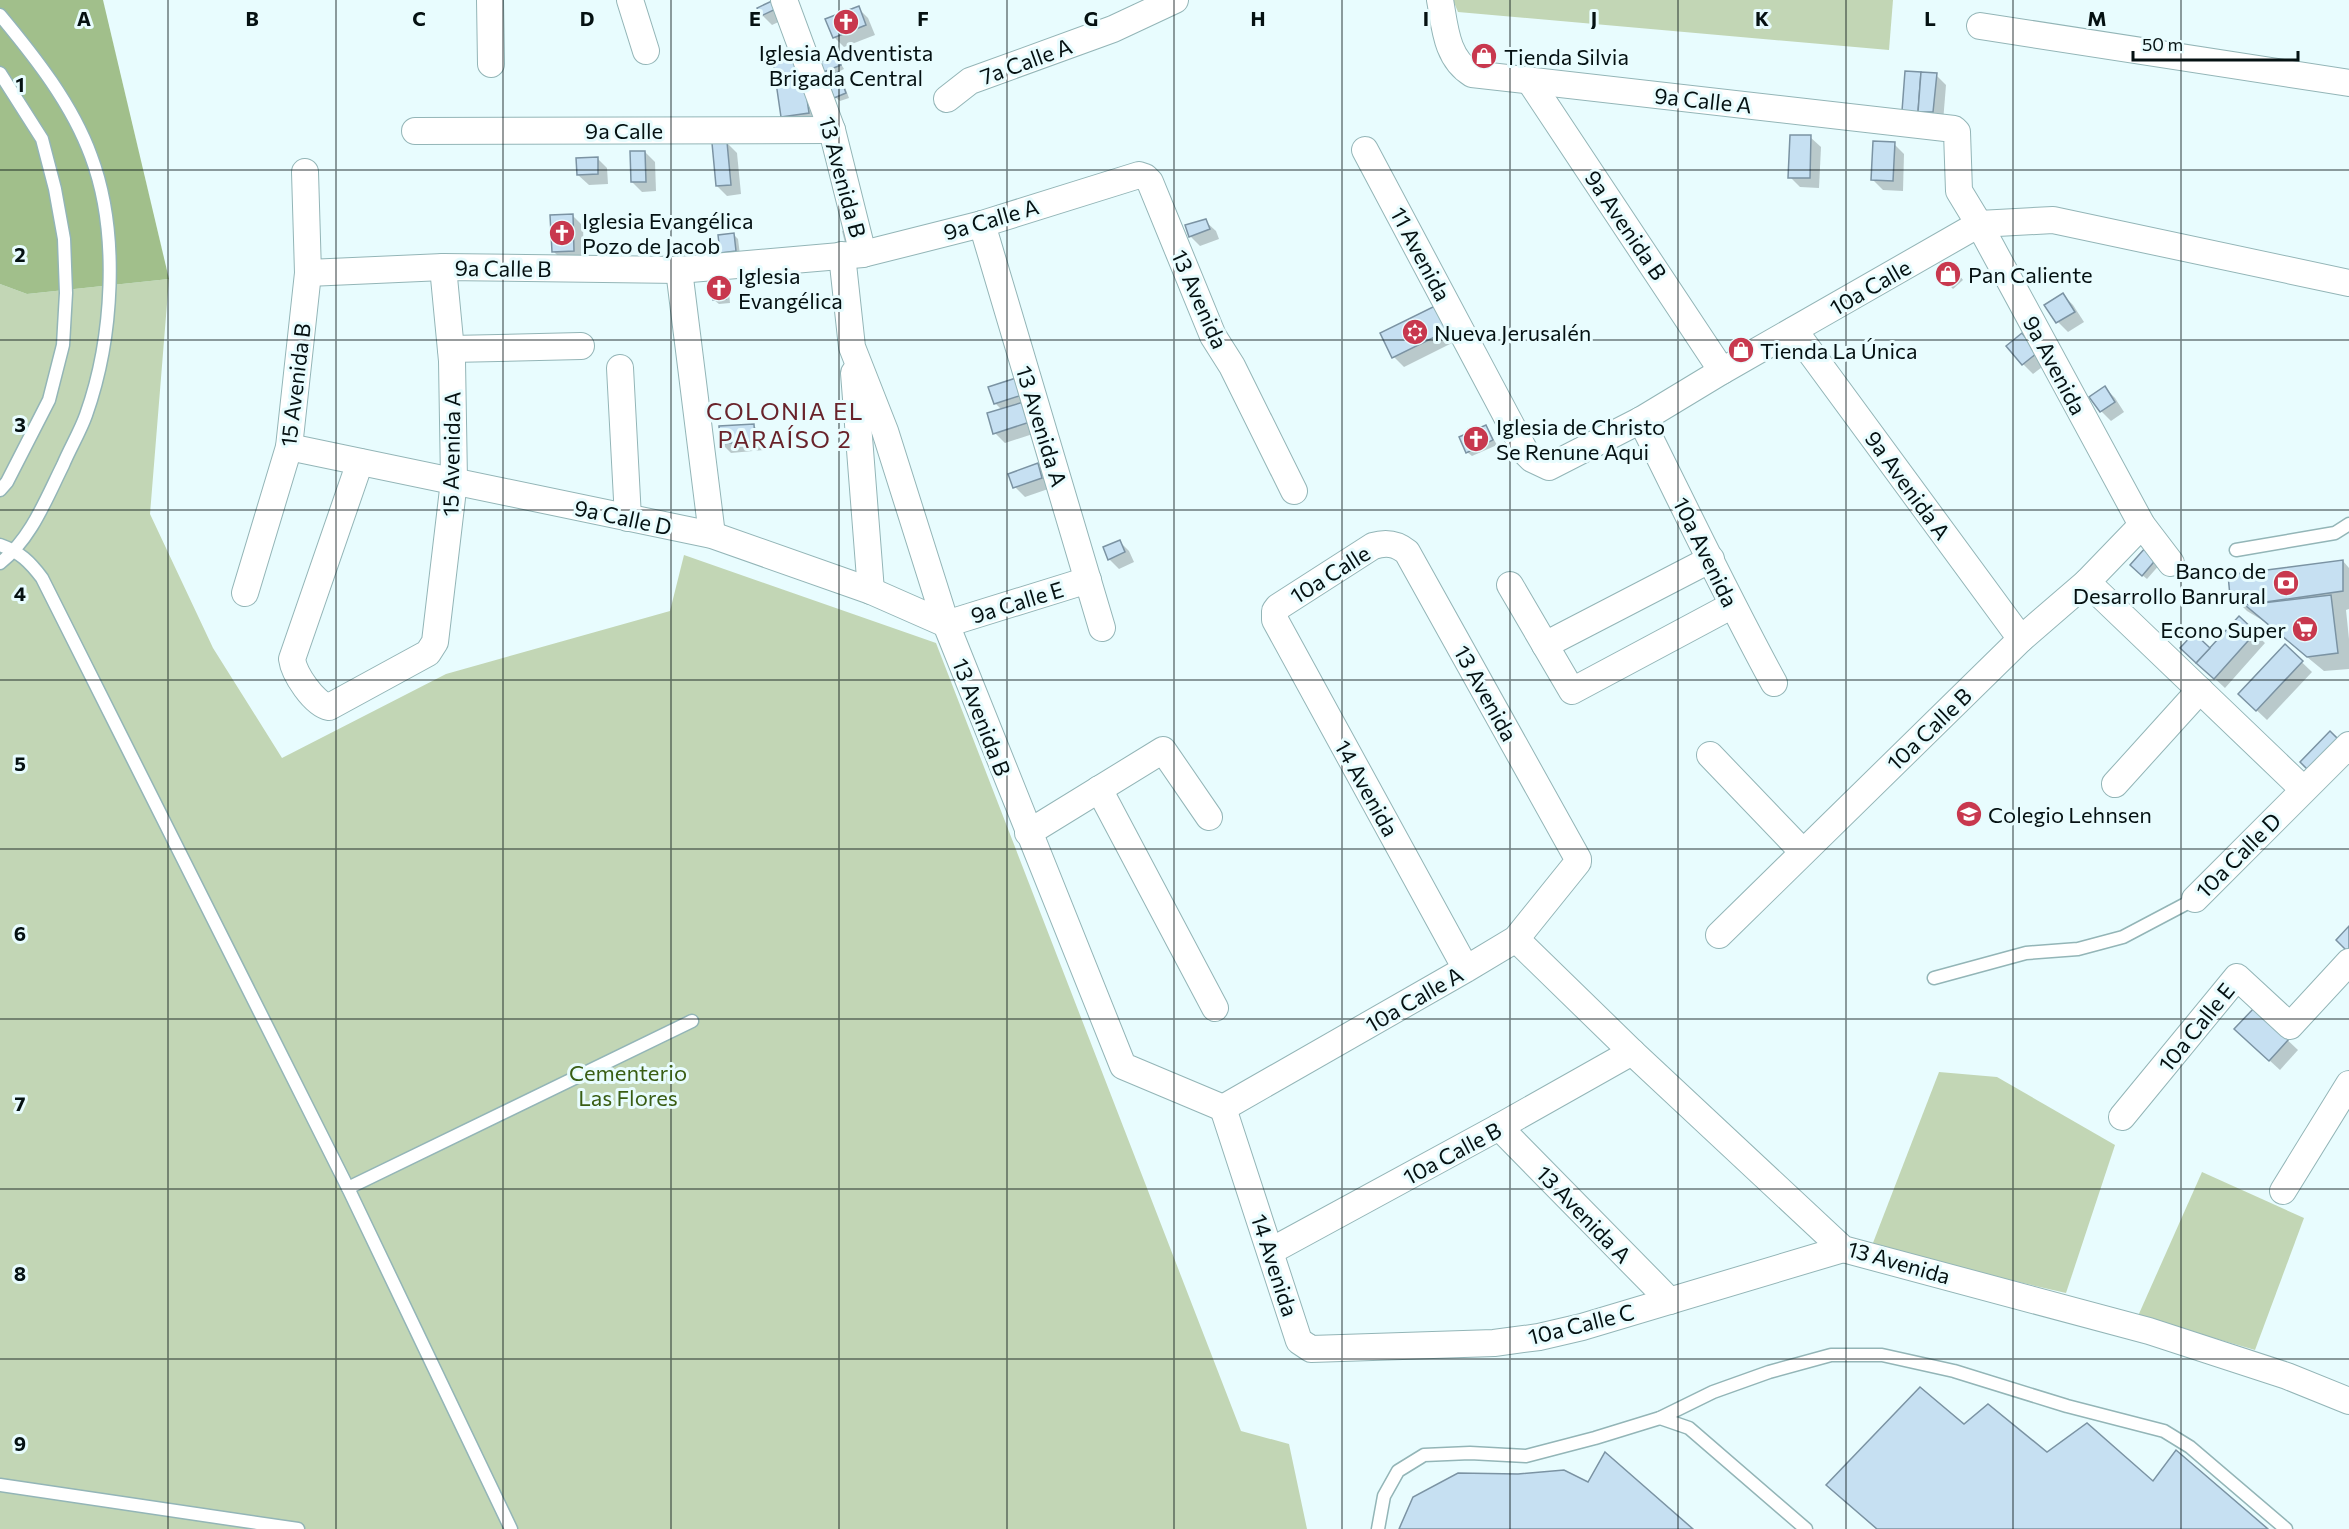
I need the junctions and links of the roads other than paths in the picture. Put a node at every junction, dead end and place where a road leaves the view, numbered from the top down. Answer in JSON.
{"nodes":[{"id":1,"x":490,"y":0,"type":"edge"},
{"id":2,"x":630,"y":0,"type":"edge"},
{"id":3,"x":784,"y":0,"type":"edge"},
{"id":4,"x":1175,"y":0,"type":"edge"},
{"id":5,"x":1440,"y":0,"type":"edge"},
{"id":6,"x":0,"y":15,"type":"edge"},
{"id":7,"x":1980,"y":26,"type":"dead end"},
{"id":8,"x":646,"y":51,"type":"dead end"},
{"id":9,"x":491,"y":64,"type":"dead end"},
{"id":10,"x":0,"y":73,"type":"edge"},
{"id":11,"x":1529,"y":80,"type":"junction"},
{"id":12,"x":2349,"y":83,"type":"edge"},
{"id":13,"x":947,"y":99,"type":"dead end"},
{"id":14,"x":1951,"y":128,"type":"joint"},
{"id":15,"x":832,"y":130,"type":"junction"},
{"id":16,"x":416,"y":131,"type":"dead end"},
{"id":17,"x":1365,"y":150,"type":"dead end"},
{"id":18,"x":305,"y":172,"type":"dead end"},
{"id":19,"x":1139,"y":175,"type":"joint"},
{"id":20,"x":982,"y":224,"type":"junction"},
{"id":21,"x":1979,"y":224,"type":"junction"},
{"id":22,"x":853,"y":254,"type":"junction"},
{"id":23,"x":443,"y":267,"type":"junction"},
{"id":24,"x":679,"y":270,"type":"junction"},
{"id":25,"x":308,"y":273,"type":"junction"},
{"id":26,"x":2349,"y":284,"type":"edge"},
{"id":27,"x":1794,"y":330,"type":"junction"},
{"id":28,"x":581,"y":346,"type":"dead end"},
{"id":29,"x":852,"y":347,"type":"junction"},
{"id":30,"x":451,"y":349,"type":"junction"},
{"id":31,"x":620,"y":368,"type":"dead end"},
{"id":32,"x":1722,"y":371,"type":"junction"},
{"id":33,"x":1641,"y":420,"type":"junction"},
{"id":34,"x":289,"y":447,"type":"junction"},
{"id":35,"x":1526,"y":453,"type":"joint"},
{"id":36,"x":360,"y":462,"type":"junction"},
{"id":37,"x":454,"y":481,"type":"junction"},
{"id":38,"x":0,"y":490,"type":"edge"},
{"id":39,"x":1294,"y":491,"type":"dead end"},
{"id":40,"x":628,"y":518,"type":"junction"},
{"id":41,"x":2349,"y":524,"type":"edge"},
{"id":42,"x":2142,"y":525,"type":"junction"},
{"id":43,"x":712,"y":535,"type":"junction"},
{"id":44,"x":1382,"y":543,"type":"joint"},
{"id":45,"x":0,"y":545,"type":"edge"},
{"id":46,"x":2236,"y":550,"type":"dead end"},
{"id":47,"x":16,"y":551,"type":"junction"},
{"id":48,"x":1711,"y":559,"type":"junction"},
{"id":49,"x":0,"y":563,"type":"edge"},
{"id":50,"x":2171,"y":563,"type":"dead end"},
{"id":51,"x":1088,"y":580,"type":"junction"},
{"id":52,"x":2087,"y":582,"type":"junction"},
{"id":53,"x":1510,"y":585,"type":"dead end"},
{"id":54,"x":871,"y":591,"type":"junction"},
{"id":55,"x":245,"y":593,"type":"dead end"},
{"id":56,"x":1278,"y":606,"type":"joint"},
{"id":57,"x":1731,"y":606,"type":"junction"},
{"id":58,"x":946,"y":624,"type":"junction"},
{"id":59,"x":1102,"y":628,"type":"dead end"},
{"id":60,"x":2021,"y":639,"type":"junction"},
{"id":61,"x":1545,"y":645,"type":"junction"},
{"id":62,"x":1774,"y":683,"type":"dead end"},
{"id":63,"x":2200,"y":690,"type":"junction"},
{"id":64,"x":2349,"y":745,"type":"edge"},
{"id":65,"x":1710,"y":755,"type":"dead end"},
{"id":66,"x":2115,"y":784,"type":"dead end"},
{"id":67,"x":1099,"y":789,"type":"junction"},
{"id":68,"x":2303,"y":789,"type":"junction"},
{"id":69,"x":1209,"y":817,"type":"dead end"},
{"id":70,"x":1028,"y":833,"type":"junction"},
{"id":71,"x":1803,"y":852,"type":"junction"},
{"id":72,"x":1578,"y":859,"type":"joint"},
{"id":73,"x":2195,"y":899,"type":"joint"},
{"id":74,"x":1719,"y":935,"type":"dead end"},
{"id":75,"x":1516,"y":939,"type":"junction"},
{"id":76,"x":2349,"y":962,"type":"edge"},
{"id":77,"x":1466,"y":969,"type":"junction"},
{"id":78,"x":1934,"y":978,"type":"dead end"},
{"id":79,"x":1215,"y":1008,"type":"dead end"},
{"id":80,"x":693,"y":1021,"type":"dead end"},
{"id":81,"x":1632,"y":1052,"type":"junction"},
{"id":82,"x":2349,"y":1084,"type":"edge"},
{"id":83,"x":1223,"y":1108,"type":"junction"},
{"id":84,"x":2122,"y":1117,"type":"dead end"},
{"id":85,"x":1499,"y":1127,"type":"junction"},
{"id":86,"x":348,"y":1188,"type":"junction"},
{"id":87,"x":2283,"y":1191,"type":"dead end"},
{"id":88,"x":1843,"y":1249,"type":"junction"},
{"id":89,"x":1271,"y":1251,"type":"junction"},
{"id":90,"x":1670,"y":1301,"type":"junction"},
{"id":91,"x":1311,"y":1349,"type":"joint"},
{"id":92,"x":2349,"y":1401,"type":"edge"},
{"id":93,"x":1660,"y":1418,"type":"junction"},
{"id":94,"x":0,"y":1485,"type":"edge"},
{"id":95,"x":298,"y":1529,"type":"edge"},
{"id":96,"x":511,"y":1529,"type":"edge"},
{"id":97,"x":1378,"y":1529,"type":"edge"},
{"id":98,"x":1806,"y":1529,"type":"edge"},
{"id":99,"x":2286,"y":1529,"type":"edge"}],
"edges":[{"from":1,"to":9,"type":"street"},
{"from":2,"to":8,"type":"street"},
{"from":3,"to":15,"type":"street","name":"13 Avenida B"},
{"from":4,"to":13,"type":"street","name":"7a Calle A"},
{"from":5,"to":11,"type":"street","name":"9a Calle A"},
{"from":6,"to":47,"type":"lane"},
{"from":7,"to":12,"type":"street"},
{"from":10,"to":38,"type":"lane"},
{"from":11,"to":14,"type":"street","name":"9a Calle A"},
{"from":11,"to":32,"type":"street","name":"9a Avenida B"},
{"from":14,"to":21,"type":"street","name":"9a Avenida"},
{"from":15,"to":16,"type":"street","name":"9a Calle"},
{"from":15,"to":22,"type":"street","name":"13 Avenida B"},
{"from":17,"to":35,"type":"street","name":"11 Avenida"},
{"from":18,"to":25,"type":"street","name":"15 Avenida B"},
{"from":19,"to":20,"type":"street","name":"9a Calle A"},
{"from":19,"to":39,"type":"street","name":"13 Avenida"},
{"from":20,"to":22,"type":"street","name":"9a Calle A"},
{"from":20,"to":51,"type":"street","name":"13 Avenida A"},
{"from":21,"to":26,"type":"street","name":"10a Calle"},
{"from":21,"to":27,"type":"street","name":"10a Calle"},
{"from":21,"to":42,"type":"street","name":"9a Avenida"},
{"from":22,"to":24,"type":"street","name":"9a Calle B"},
{"from":22,"to":29,"type":"street","name":"13 Avenida B"},
{"from":23,"to":24,"type":"street","name":"9a Calle B"},
{"from":23,"to":25,"type":"street","name":"9a Calle B"},
{"from":23,"to":30,"type":"street","name":"15 Avenida A"},
{"from":24,"to":43,"type":"street"},
{"from":25,"to":34,"type":"street","name":"15 Avenida B"},
{"from":27,"to":32,"type":"street","name":"10a Calle"},
{"from":27,"to":60,"type":"street","name":"9a Avenida A"},
{"from":28,"to":30,"type":"street"},
{"from":29,"to":54,"type":"street"},
{"from":29,"to":58,"type":"street","name":"13 Avenida B"},
{"from":30,"to":37,"type":"street","name":"15 Avenida A"},
{"from":31,"to":40,"type":"street"},
{"from":32,"to":33,"type":"street","name":"10a Calle"},
{"from":33,"to":35,"type":"street","name":"10a Calle"},
{"from":33,"to":48,"type":"street","name":"10a Avenida"},
{"from":34,"to":36,"type":"street","name":"9a Calle D"},
{"from":34,"to":55,"type":"street","name":"15 Avenida B"},
{"from":36,"to":37,"type":"street","name":"9a Calle D"},
{"from":36,"to":37,"type":"street","name":"15 Avenida A"},
{"from":37,"to":40,"type":"street","name":"9a Calle D"},
{"from":40,"to":43,"type":"street","name":"9a Calle D"},
{"from":41,"to":46,"type":"lane"},
{"from":42,"to":50,"type":"street","name":"9a Avenida"},
{"from":42,"to":52,"type":"street","name":"10a Calle B"},
{"from":43,"to":54,"type":"street","name":"9a Calle D"},
{"from":44,"to":56,"type":"street","name":"10a Calle"},
{"from":44,"to":72,"type":"street","name":"13 Avenida"},
{"from":45,"to":47,"type":"lane"},
{"from":47,"to":49,"type":"lane"},
{"from":47,"to":86,"type":"lane"},
{"from":48,"to":57,"type":"street","name":"10a Avenida"},
{"from":48,"to":61,"type":"street"},
{"from":51,"to":58,"type":"street","name":"9a Calle E"},
{"from":51,"to":59,"type":"street","name":"13 Avenida A"},
{"from":52,"to":60,"type":"street","name":"10a Calle B"},
{"from":52,"to":63,"type":"street"},
{"from":53,"to":61,"type":"street"},
{"from":54,"to":58,"type":"street","name":"9a Calle D"},
{"from":56,"to":77,"type":"street","name":"14 Avenida"},
{"from":57,"to":61,"type":"street"},
{"from":57,"to":62,"type":"street","name":"10a Avenida"},
{"from":58,"to":70,"type":"street","name":"13 Avenida B"},
{"from":60,"to":71,"type":"street","name":"10a Calle B"},
{"from":63,"to":66,"type":"street"},
{"from":63,"to":68,"type":"street"},
{"from":64,"to":68,"type":"street","name":"10a Calle D"},
{"from":65,"to":71,"type":"street"},
{"from":67,"to":69,"type":"street"},
{"from":67,"to":70,"type":"street"},
{"from":67,"to":79,"type":"street"},
{"from":68,"to":73,"type":"street","name":"10a Calle D"},
{"from":70,"to":83,"type":"street","name":"13 Avenida B"},
{"from":71,"to":74,"type":"street","name":"10a Calle B"},
{"from":72,"to":75,"type":"street","name":"10a Calle A"},
{"from":73,"to":78,"type":"lane","name":"10a Calle D"},
{"from":75,"to":77,"type":"street","name":"10a Calle A"},
{"from":75,"to":81,"type":"street","name":"13 Avenida"},
{"from":76,"to":84,"type":"street","name":"10a Calle E"},
{"from":77,"to":83,"type":"street","name":"10a Calle A"},
{"from":80,"to":86,"type":"lane"},
{"from":81,"to":85,"type":"street","name":"10a Calle B"},
{"from":81,"to":88,"type":"street","name":"13 Avenida"},
{"from":82,"to":87,"type":"street"},
{"from":83,"to":89,"type":"street","name":"14 Avenida"},
{"from":85,"to":89,"type":"street","name":"10a Calle B"},
{"from":85,"to":90,"type":"street","name":"13 Avenida A"},
{"from":86,"to":96,"type":"lane"},
{"from":88,"to":90,"type":"street","name":"10a Calle C"},
{"from":88,"to":92,"type":"street","name":"13 Avenida"},
{"from":89,"to":91,"type":"street","name":"14 Avenida"},
{"from":90,"to":91,"type":"street","name":"10a Calle C"},
{"from":93,"to":97,"type":"lane"},
{"from":93,"to":98,"type":"lane"},
{"from":93,"to":99,"type":"lane"},
{"from":94,"to":95,"type":"lane"}]}
